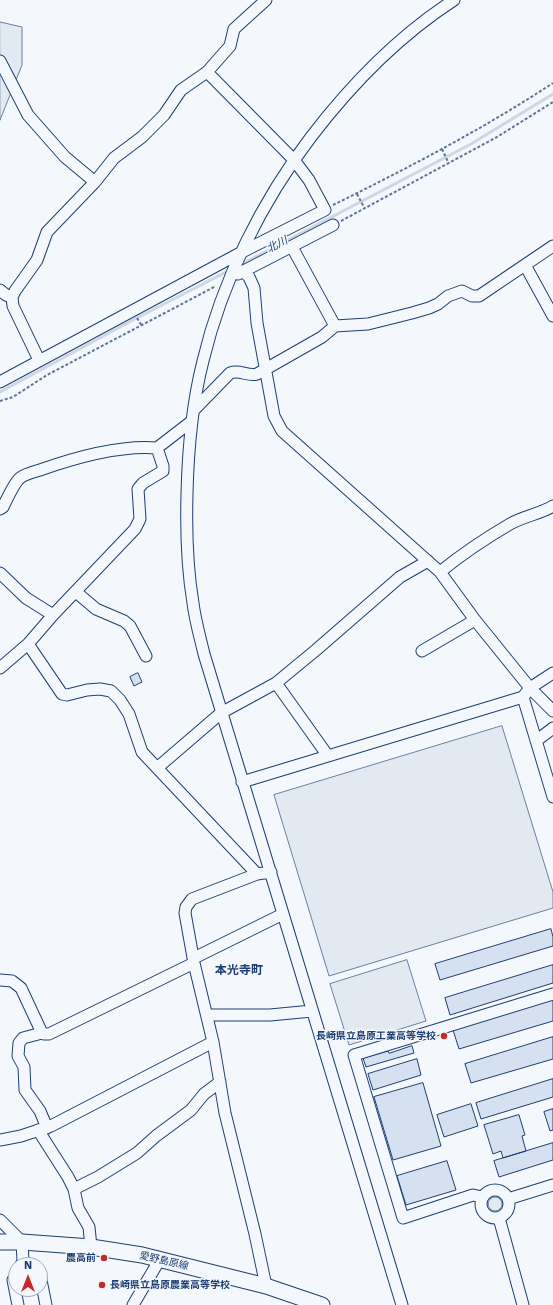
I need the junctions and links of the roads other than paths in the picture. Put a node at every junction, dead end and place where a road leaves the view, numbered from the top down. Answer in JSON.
{"nodes":[{"id":1,"x":266,"y":0,"type":"edge"},
{"id":2,"x":454,"y":0,"type":"edge"},
{"id":3,"x":0,"y":61,"type":"edge"},
{"id":4,"x":207,"y":72,"type":"junction"},
{"id":5,"x":294,"y":160,"type":"junction"},
{"id":6,"x":95,"y":182,"type":"junction"},
{"id":7,"x":333,"y":225,"type":"road end"},
{"id":8,"x":553,"y":246,"type":"edge"},
{"id":9,"x":292,"y":247,"type":"junction"},
{"id":10,"x":241,"y":254,"type":"junction"},
{"id":11,"x":525,"y":265,"type":"junction"},
{"id":12,"x":236,"y":274,"type":"junction"},
{"id":13,"x":0,"y":290,"type":"edge"},
{"id":14,"x":12,"y":298,"type":"junction"},
{"id":15,"x":553,"y":316,"type":"edge"},
{"id":16,"x":335,"y":326,"type":"junction"},
{"id":17,"x":39,"y":360,"type":"junction"},
{"id":18,"x":265,"y":370,"type":"junction"},
{"id":19,"x":0,"y":382,"type":"edge"},
{"id":20,"x":194,"y":410,"type":"junction"},
{"id":21,"x":192,"y":421,"type":"junction"},
{"id":22,"x":157,"y":448,"type":"junction"},
{"id":23,"x":553,"y":506,"type":"edge"},
{"id":24,"x":0,"y":509,"type":"edge"},
{"id":25,"x":428,"y":561,"type":"junction"},
{"id":26,"x":440,"y":572,"type":"junction"},
{"id":27,"x":0,"y":573,"type":"edge"},
{"id":28,"x":76,"y":592,"type":"junction"},
{"id":29,"x":53,"y":615,"type":"junction"},
{"id":30,"x":475,"y":620,"type":"junction"},
{"id":31,"x":28,"y":644,"type":"junction"},
{"id":32,"x":422,"y":651,"type":"dead end"},
{"id":33,"x":146,"y":656,"type":"dead end"},
{"id":34,"x":0,"y":668,"type":"edge"},
{"id":35,"x":553,"y":673,"type":"edge"},
{"id":36,"x":276,"y":683,"type":"junction"},
{"id":37,"x":530,"y":688,"type":"junction"},
{"id":38,"x":523,"y":697,"type":"junction"},
{"id":39,"x":553,"y":711,"type":"edge"},
{"id":40,"x":221,"y":713,"type":"junction"},
{"id":41,"x":553,"y":728,"type":"edge"},
{"id":42,"x":536,"y":741,"type":"junction"},
{"id":43,"x":328,"y":756,"type":"junction"},
{"id":44,"x":157,"y":768,"type":"junction"},
{"id":45,"x":242,"y":782,"type":"junction"},
{"id":46,"x":553,"y":797,"type":"edge"},
{"id":47,"x":271,"y":872,"type":"junction"},
{"id":48,"x":257,"y":874,"type":"junction"},
{"id":49,"x":283,"y":914,"type":"junction"},
{"id":50,"x":194,"y":960,"type":"junction"},
{"id":51,"x":0,"y":980,"type":"edge"},
{"id":52,"x":553,"y":994,"type":"edge"},
{"id":53,"x":312,"y":1010,"type":"junction"},
{"id":54,"x":207,"y":1015,"type":"junction"},
{"id":55,"x":42,"y":1033,"type":"junction"},
{"id":56,"x":213,"y":1042,"type":"junction"},
{"id":57,"x":220,"y":1082,"type":"junction"},
{"id":58,"x":43,"y":1129,"type":"junction"},
{"id":59,"x":0,"y":1140,"type":"edge"},
{"id":60,"x":553,"y":1185,"type":"edge"},
{"id":61,"x":74,"y":1189,"type":"junction"},
{"id":62,"x":482,"y":1197,"type":"junction"},
{"id":63,"x":508,"y":1199,"type":"junction"},
{"id":64,"x":499,"y":1218,"type":"junction"},
{"id":65,"x":0,"y":1220,"type":"edge"},
{"id":66,"x":0,"y":1242,"type":"edge"},
{"id":67,"x":22,"y":1242,"type":"junction"},
{"id":68,"x":91,"y":1247,"type":"junction"},
{"id":69,"x":23,"y":1257,"type":"edge"},
{"id":70,"x":160,"y":1259,"type":"junction"},
{"id":71,"x":266,"y":1286,"type":"junction"},
{"id":72,"x":133,"y":1305,"type":"edge"},
{"id":73,"x":322,"y":1305,"type":"edge"},
{"id":74,"x":402,"y":1305,"type":"edge"},
{"id":75,"x":523,"y":1305,"type":"edge"}],
"edges":[{"from":1,"to":4,"type":"street"},
{"from":2,"to":5,"type":"street"},
{"from":3,"to":6,"type":"street"},
{"from":4,"to":5,"type":"street"},
{"from":4,"to":6,"type":"street"},
{"from":5,"to":10,"type":"street"},
{"from":5,"to":10,"type":"street"},
{"from":6,"to":14,"type":"street"},
{"from":7,"to":9,"type":"street"},
{"from":8,"to":11,"type":"street"},
{"from":9,"to":12,"type":"street"},
{"from":9,"to":16,"type":"street"},
{"from":10,"to":12,"type":"street"},
{"from":10,"to":17,"type":"street"},
{"from":11,"to":15,"type":"street"},
{"from":11,"to":16,"type":"street"},
{"from":12,"to":18,"type":"street"},
{"from":12,"to":20,"type":"street"},
{"from":13,"to":14,"type":"street"},
{"from":14,"to":17,"type":"street"},
{"from":16,"to":18,"type":"street"},
{"from":17,"to":19,"type":"street"},
{"from":18,"to":20,"type":"street"},
{"from":18,"to":25,"type":"street"},
{"from":20,"to":21,"type":"street"},
{"from":21,"to":22,"type":"street"},
{"from":21,"to":40,"type":"street"},
{"from":22,"to":24,"type":"street"},
{"from":22,"to":28,"type":"street"},
{"from":23,"to":26,"type":"street"},
{"from":25,"to":26,"type":"street"},
{"from":25,"to":36,"type":"street"},
{"from":26,"to":30,"type":"street"},
{"from":27,"to":29,"type":"street"},
{"from":28,"to":29,"type":"street"},
{"from":28,"to":33,"type":"street"},
{"from":29,"to":31,"type":"street"},
{"from":30,"to":32,"type":"street"},
{"from":30,"to":37,"type":"street"},
{"from":31,"to":34,"type":"street"},
{"from":31,"to":44,"type":"street"},
{"from":35,"to":37,"type":"street"},
{"from":36,"to":40,"type":"street"},
{"from":36,"to":43,"type":"street"},
{"from":37,"to":38,"type":"street"},
{"from":37,"to":39,"type":"street"},
{"from":38,"to":42,"type":"street"},
{"from":38,"to":43,"type":"street"},
{"from":40,"to":44,"type":"street"},
{"from":40,"to":45,"type":"street"},
{"from":41,"to":42,"type":"street"},
{"from":42,"to":46,"type":"street"},
{"from":43,"to":45,"type":"street"},
{"from":44,"to":48,"type":"street"},
{"from":45,"to":47,"type":"street"},
{"from":47,"to":48,"type":"street"},
{"from":47,"to":49,"type":"street"},
{"from":48,"to":50,"type":"street"},
{"from":49,"to":50,"type":"street"},
{"from":49,"to":53,"type":"street"},
{"from":50,"to":54,"type":"street"},
{"from":50,"to":55,"type":"street"},
{"from":51,"to":55,"type":"street"},
{"from":52,"to":62,"type":"street"},
{"from":53,"to":54,"type":"street"},
{"from":53,"to":74,"type":"street"},
{"from":54,"to":56,"type":"street"},
{"from":55,"to":58,"type":"street"},
{"from":56,"to":57,"type":"street"},
{"from":56,"to":58,"type":"street"},
{"from":57,"to":61,"type":"street"},
{"from":57,"to":71,"type":"street"},
{"from":58,"to":59,"type":"street"},
{"from":58,"to":61,"type":"street"},
{"from":60,"to":63,"type":"street"},
{"from":61,"to":68,"type":"street"},
{"from":62,"to":63,"type":"street"},
{"from":62,"to":64,"type":"street"},
{"from":63,"to":64,"type":"street"},
{"from":64,"to":75,"type":"street"},
{"from":65,"to":67,"type":"street"},
{"from":66,"to":67,"type":"main road","name":"愛野島原線"},
{"from":67,"to":68,"type":"main road","name":"愛野島原線"},
{"from":67,"to":69,"type":"street"},
{"from":68,"to":70,"type":"main road","name":"愛野島原線"},
{"from":70,"to":71,"type":"main road","name":"愛野島原線"},
{"from":70,"to":72,"type":"street"},
{"from":71,"to":73,"type":"main road","name":"愛野島原線"}]}
